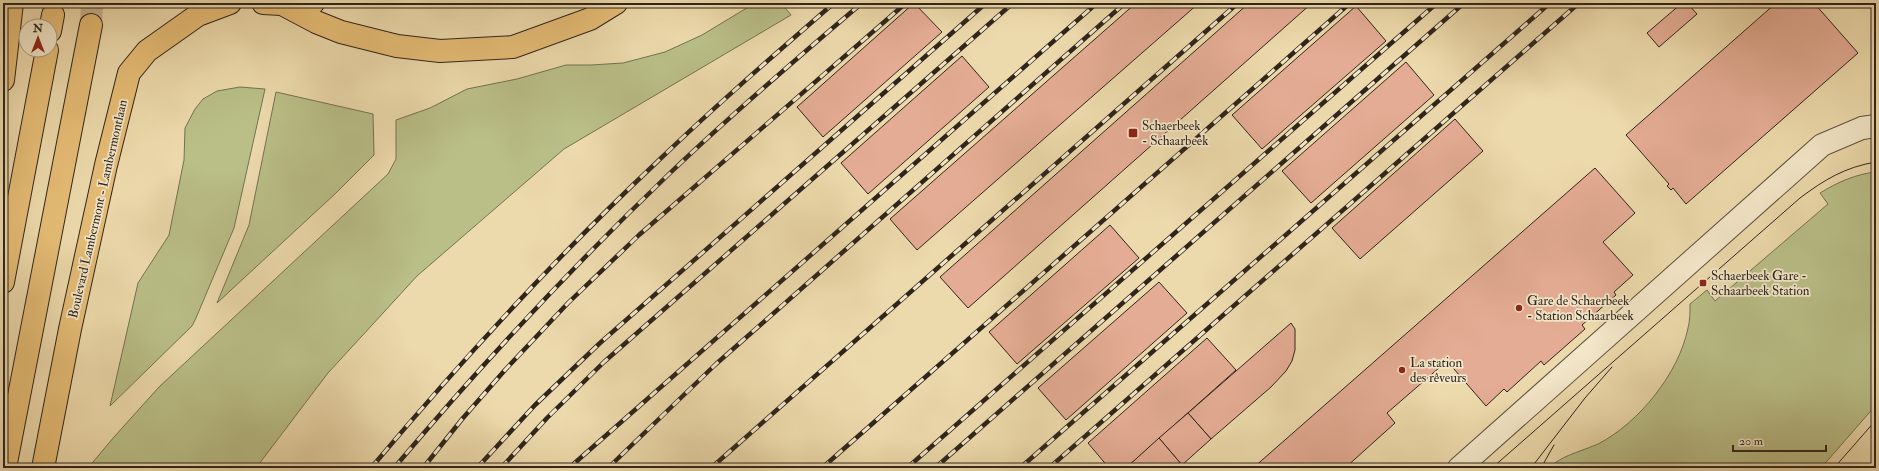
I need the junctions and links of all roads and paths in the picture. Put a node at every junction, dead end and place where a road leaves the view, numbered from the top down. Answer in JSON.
{"nodes":[{"id":1,"x":12,"y":3,"type":"edge"},
{"id":2,"x":230,"y":3,"type":"edge"},
{"id":3,"x":313,"y":3,"type":"edge"},
{"id":4,"x":616,"y":3,"type":"edge"},
{"id":5,"x":272,"y":4,"type":"edge"},
{"id":6,"x":91,"y":25,"type":"tunnel mouth"},
{"id":7,"x":45,"y":58,"type":"edge"},
{"id":8,"x":3,"y":80,"type":"edge"},
{"id":9,"x":1876,"y":126,"type":"edge"},
{"id":10,"x":3,"y":282,"type":"edge"},
{"id":11,"x":5,"y":468,"type":"edge"},
{"id":12,"x":43,"y":468,"type":"edge"},
{"id":13,"x":1458,"y":468,"type":"edge"}],
"edges":[{"from":1,"to":8,"type":"main road"},
{"from":2,"to":12,"type":"main road","name":"Boulevard Lambermont - Lambermontlaan"},
{"from":3,"to":5,"type":"main road"},
{"from":4,"to":5,"type":"main road"},
{"from":6,"to":11,"type":"main road"},
{"from":7,"to":10,"type":"main road"},
{"from":9,"to":13,"type":"street"}]}
